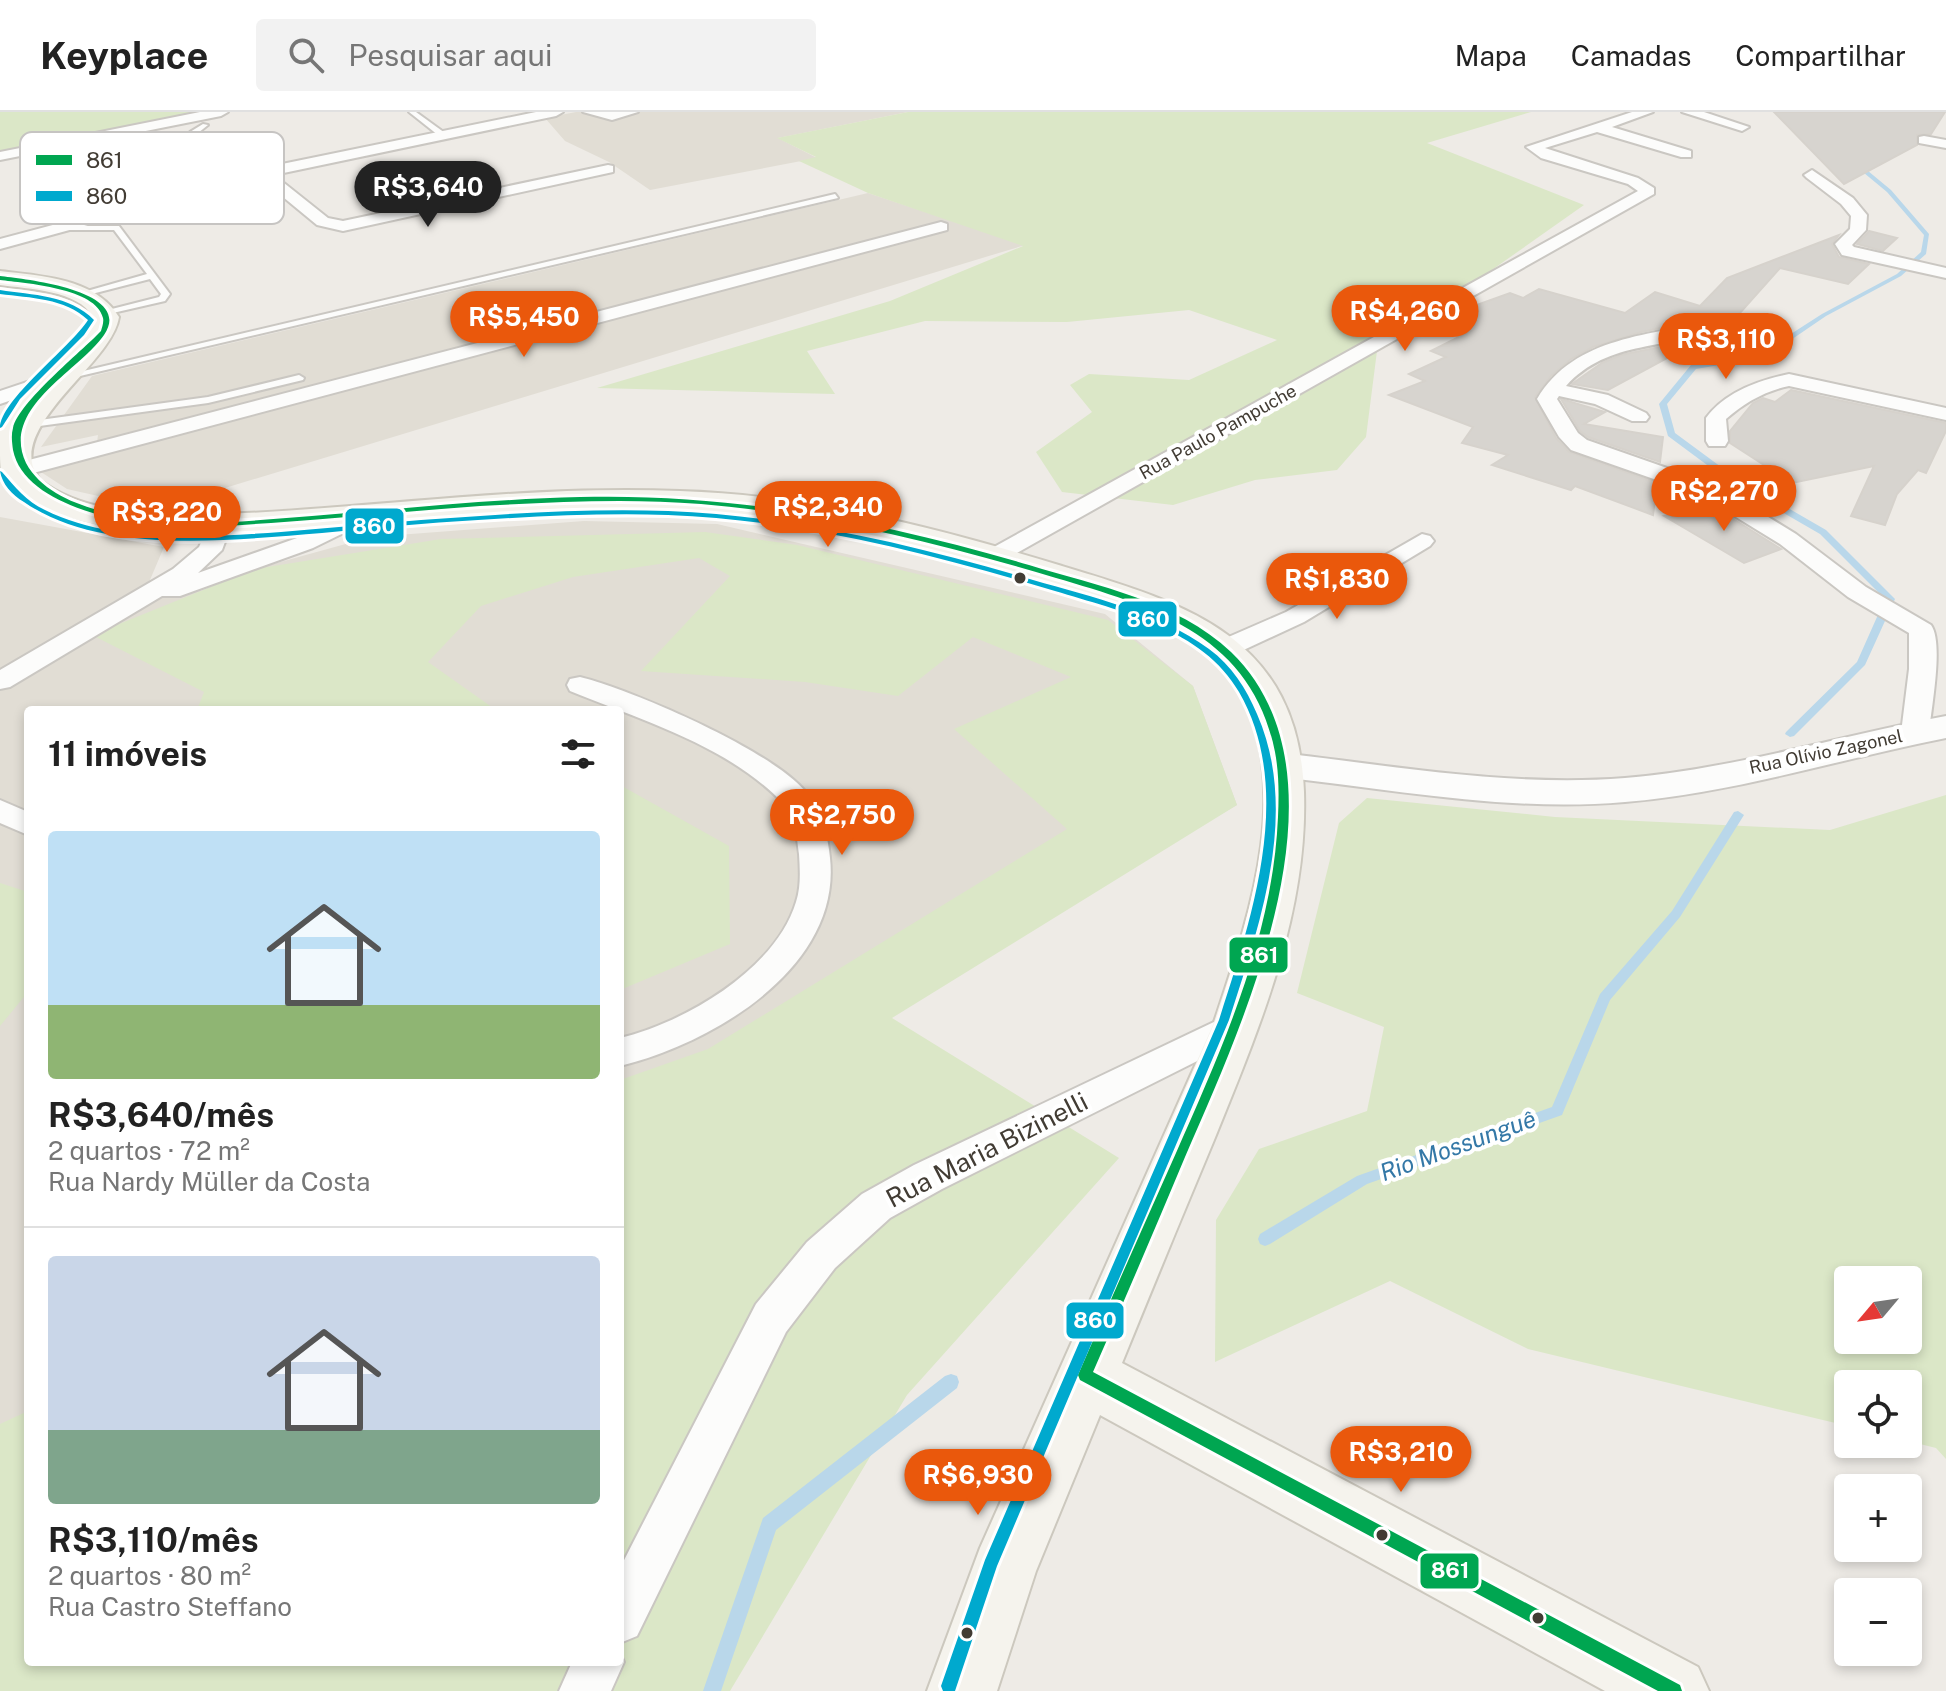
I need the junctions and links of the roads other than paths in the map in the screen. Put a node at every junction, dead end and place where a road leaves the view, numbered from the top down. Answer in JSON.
{"nodes":[{"id":1,"x":221,"y":112,"type":"edge"},
{"id":2,"x":412,"y":112,"type":"edge"},
{"id":3,"x":556,"y":112,"type":"edge"},
{"id":4,"x":590,"y":112,"type":"edge"},
{"id":5,"x":631,"y":112,"type":"edge"},
{"id":6,"x":1646,"y":112,"type":"edge"},
{"id":7,"x":1689,"y":112,"type":"edge"},
{"id":8,"x":205,"y":125,"type":"dead end"},
{"id":9,"x":1596,"y":127,"type":"junction"},
{"id":10,"x":1742,"y":127,"type":"dead end"},
{"id":11,"x":121,"y":132,"type":"edge"},
{"id":12,"x":194,"y":132,"type":"edge"},
{"id":13,"x":441,"y":133,"type":"junction"},
{"id":14,"x":1924,"y":140,"type":"dead end"},
{"id":15,"x":1946,"y":144,"type":"edge"},
{"id":16,"x":20,"y":152,"type":"edge"},
{"id":17,"x":1686,"y":154,"type":"dead end"},
{"id":18,"x":0,"y":156,"type":"edge"},
{"id":19,"x":284,"y":168,"type":"edge"},
{"id":20,"x":608,"y":169,"type":"dead end"},
{"id":21,"x":1812,"y":175,"type":"dead end"},
{"id":22,"x":284,"y":190,"type":"edge"},
{"id":23,"x":835,"y":196,"type":"dead end"},
{"id":24,"x":75,"y":224,"type":"edge"},
{"id":25,"x":941,"y":227,"type":"dead end"},
{"id":26,"x":60,"y":228,"type":"junction"},
{"id":27,"x":0,"y":244,"type":"edge"},
{"id":28,"x":1937,"y":271,"type":"edge"},
{"id":29,"x":154,"y":275,"type":"junction"},
{"id":30,"x":0,"y":278,"type":"edge"},
{"id":31,"x":95,"y":304,"type":"junction"},
{"id":32,"x":1718,"y":325,"type":"dead end"},
{"id":33,"x":57,"y":378,"type":"junction"},
{"id":34,"x":299,"y":378,"type":"dead end"},
{"id":35,"x":1552,"y":389,"type":"junction"},
{"id":36,"x":7,"y":412,"type":"edge"},
{"id":37,"x":1946,"y":414,"type":"edge"},
{"id":38,"x":1639,"y":417,"type":"dead end"},
{"id":39,"x":1717,"y":441,"type":"dead end"},
{"id":40,"x":14,"y":471,"type":"junction"},
{"id":41,"x":362,"y":515,"type":"junction"},
{"id":42,"x":220,"y":523,"type":"junction"},
{"id":43,"x":1422,"y":541,"type":"dead end"},
{"id":44,"x":993,"y":557,"type":"junction"},
{"id":45,"x":137,"y":601,"type":"junction"},
{"id":46,"x":1226,"y":648,"type":"junction"},
{"id":47,"x":1934,"y":673,"type":"edge"},
{"id":48,"x":0,"y":681,"type":"edge"},
{"id":49,"x":580,"y":685,"type":"dead end"},
{"id":50,"x":1930,"y":730,"type":"edge"},
{"id":51,"x":1281,"y":765,"type":"junction"},
{"id":52,"x":0,"y":810,"type":"edge"},
{"id":53,"x":24,"y":823,"type":"edge"},
{"id":54,"x":1237,"y":1025,"type":"junction"},
{"id":55,"x":624,"y":1051,"type":"edge"},
{"id":56,"x":1085,"y":1375,"type":"junction"},
{"id":57,"x":624,"y":1611,"type":"edge"},
{"id":58,"x":597,"y":1666,"type":"edge"},
{"id":59,"x":584,"y":1691,"type":"edge"},
{"id":60,"x":962,"y":1691,"type":"edge"},
{"id":61,"x":1674,"y":1691,"type":"edge"}],
"edges":[{"from":1,"to":11,"type":"street"},
{"from":2,"to":13,"type":"lane"},
{"from":3,"to":13,"type":"street"},
{"from":4,"to":5,"type":"street"},
{"from":6,"to":9,"type":"street","name":"Rua Paulo Pampuche"},
{"from":7,"to":10,"type":"street"},
{"from":8,"to":12,"type":"lane"},
{"from":9,"to":17,"type":"street"},
{"from":9,"to":44,"type":"street","name":"Rua Paulo Pampuche"},
{"from":13,"to":19,"type":"street"},
{"from":14,"to":15,"type":"street"},
{"from":16,"to":18,"type":"street"},
{"from":20,"to":22,"type":"street"},
{"from":21,"to":28,"type":"street"},
{"from":23,"to":33,"type":"lane"},
{"from":24,"to":26,"type":"street"},
{"from":25,"to":40,"type":"street"},
{"from":26,"to":27,"type":"street"},
{"from":26,"to":29,"type":"lane"},
{"from":29,"to":31,"type":"lane"},
{"from":29,"to":31,"type":"lane"},
{"from":30,"to":31,"type":"main road"},
{"from":31,"to":33,"type":"main road"},
{"from":32,"to":35,"type":"street"},
{"from":33,"to":36,"type":"main road"},
{"from":34,"to":36,"type":"lane"},
{"from":35,"to":38,"type":"street"},
{"from":35,"to":47,"type":"street","name":"Rua Olívio Zagonel"},
{"from":36,"to":40,"type":"main road"},
{"from":37,"to":39,"type":"street"},
{"from":40,"to":42,"type":"main road"},
{"from":41,"to":42,"type":"main road"},
{"from":41,"to":44,"type":"main road"},
{"from":41,"to":45,"type":"street"},
{"from":42,"to":45,"type":"street"},
{"from":43,"to":46,"type":"street"},
{"from":44,"to":46,"type":"main road"},
{"from":45,"to":48,"type":"street"},
{"from":46,"to":51,"type":"main road"},
{"from":47,"to":50,"type":"street","name":"Rua Olívio Zagonel"},
{"from":49,"to":55,"type":"street"},
{"from":50,"to":51,"type":"street","name":"Rua Olívio Zagonel"},
{"from":51,"to":54,"type":"main road"},
{"from":52,"to":53,"type":"street"},
{"from":54,"to":56,"type":"main road"},
{"from":54,"to":57,"type":"street","name":"Rua Maria Bizinelli"},
{"from":56,"to":60,"type":"main road"},
{"from":56,"to":61,"type":"main road"},
{"from":58,"to":59,"type":"street"}]}
